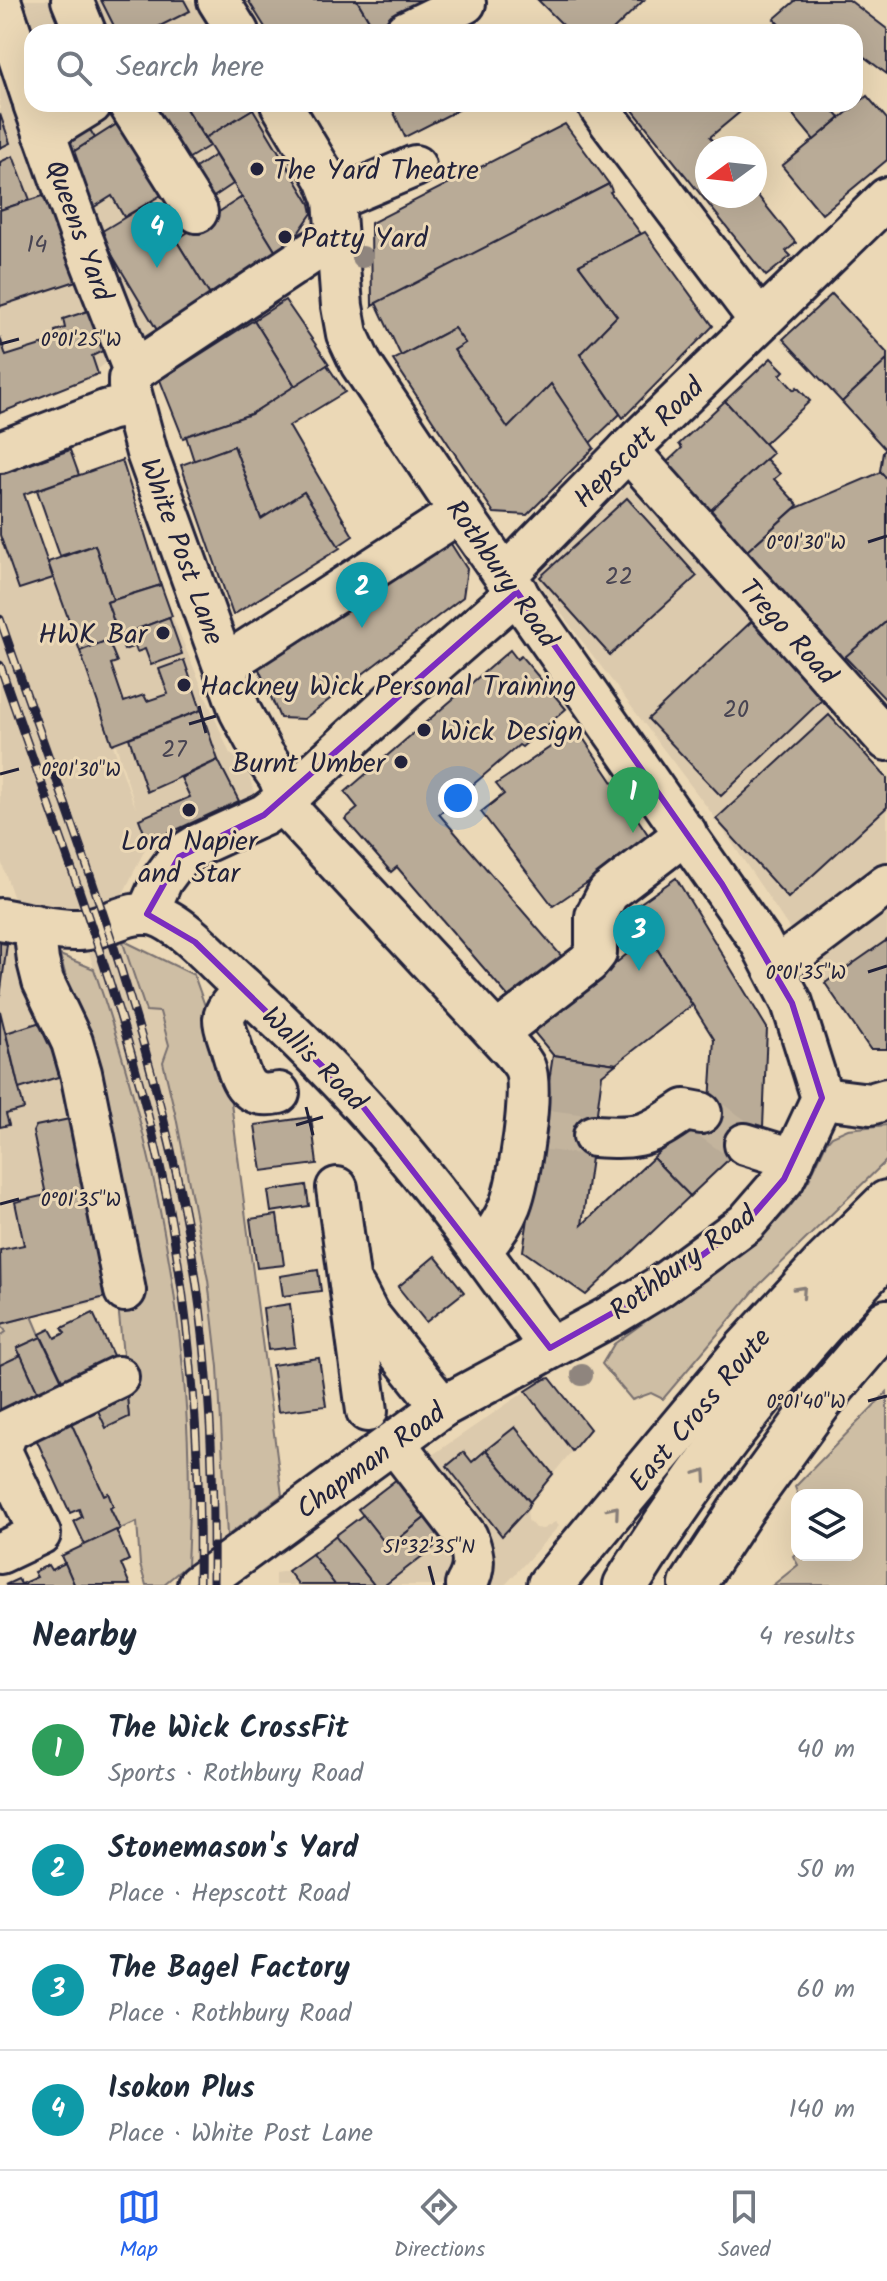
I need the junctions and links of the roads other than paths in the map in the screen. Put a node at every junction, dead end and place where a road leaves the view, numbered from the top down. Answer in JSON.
{"nodes":[{"id":1,"x":0,"y":0,"type":"edge"},
{"id":2,"x":72,"y":0,"type":"edge"},
{"id":3,"x":465,"y":3,"type":"dead end"},
{"id":4,"x":82,"y":24,"type":"edge"},
{"id":5,"x":422,"y":24,"type":"edge"},
{"id":6,"x":24,"y":72,"type":"edge"},
{"id":7,"x":37,"y":112,"type":"edge"},
{"id":8,"x":134,"y":112,"type":"edge"},
{"id":9,"x":286,"y":112,"type":"edge"},
{"id":10,"x":603,"y":112,"type":"edge"},
{"id":11,"x":415,"y":166,"type":"dead end"},
{"id":12,"x":887,"y":198,"type":"edge"},
{"id":13,"x":334,"y":200,"type":"junction"},
{"id":14,"x":197,"y":212,"type":"dead end"},
{"id":15,"x":337,"y":246,"type":"junction"},
{"id":16,"x":766,"y":315,"type":"junction"},
{"id":17,"x":134,"y":388,"type":"junction"},
{"id":18,"x":628,"y":450,"type":"junction"},
{"id":19,"x":0,"y":452,"type":"edge"},
{"id":20,"x":460,"y":512,"type":"junction"},
{"id":21,"x":511,"y":584,"type":"junction"},
{"id":22,"x":224,"y":665,"type":"junction"},
{"id":23,"x":887,"y":740,"type":"edge"},
{"id":24,"x":287,"y":798,"type":"junction"},
{"id":25,"x":686,"y":833,"type":"junction"},
{"id":26,"x":887,"y":884,"type":"edge"},
{"id":27,"x":147,"y":914,"type":"junction"},
{"id":28,"x":17,"y":922,"type":"edge"},
{"id":29,"x":776,"y":968,"type":"junction"},
{"id":30,"x":245,"y":989,"type":"junction"},
{"id":31,"x":497,"y":1033,"type":"junction"},
{"id":32,"x":279,"y":1093,"type":"dead end"},
{"id":33,"x":822,"y":1098,"type":"junction"},
{"id":34,"x":887,"y":1099,"type":"edge"},
{"id":35,"x":701,"y":1113,"type":"dead end"},
{"id":36,"x":594,"y":1136,"type":"tunnel mouth"},
{"id":37,"x":745,"y":1144,"type":"tunnel mouth"},
{"id":38,"x":794,"y":1159,"type":"junction"},
{"id":39,"x":337,"y":1188,"type":"dead end"},
{"id":40,"x":887,"y":1203,"type":"edge"},
{"id":41,"x":480,"y":1251,"type":"junction"},
{"id":42,"x":887,"y":1252,"type":"edge"},
{"id":43,"x":348,"y":1273,"type":"junction"},
{"id":44,"x":125,"y":1291,"type":"dead end"},
{"id":45,"x":887,"y":1322,"type":"edge"},
{"id":46,"x":550,"y":1348,"type":"junction"},
{"id":47,"x":118,"y":1377,"type":"dead end"},
{"id":48,"x":442,"y":1407,"type":"junction"},
{"id":49,"x":367,"y":1411,"type":"dead end"},
{"id":50,"x":394,"y":1442,"type":"junction"},
{"id":51,"x":0,"y":1451,"type":"edge"},
{"id":52,"x":0,"y":1553,"type":"edge"},
{"id":53,"x":198,"y":1585,"type":"edge"},
{"id":54,"x":466,"y":1585,"type":"edge"},
{"id":55,"x":550,"y":1585,"type":"edge"},
{"id":56,"x":626,"y":1585,"type":"edge"},
{"id":57,"x":692,"y":1585,"type":"edge"}],
"edges":[{"from":1,"to":6,"type":"street","name":"Queens Yard"},
{"from":2,"to":4,"type":"street"},
{"from":3,"to":5,"type":"street"},
{"from":7,"to":17,"type":"street","name":"Queens Yard"},
{"from":8,"to":14,"type":"street"},
{"from":9,"to":13,"type":"street"},
{"from":10,"to":16,"type":"street"},
{"from":11,"to":13,"type":"street"},
{"from":12,"to":16,"type":"street","name":"Hepscott Road"},
{"from":13,"to":15,"type":"street"},
{"from":15,"to":17,"type":"street"},
{"from":15,"to":20,"type":"street","name":"Rothbury Road"},
{"from":16,"to":18,"type":"street","name":"Hepscott Road"},
{"from":17,"to":19,"type":"street"},
{"from":17,"to":22,"type":"street","name":"White Post Lane"},
{"from":18,"to":21,"type":"street","name":"Hepscott Road"},
{"from":18,"to":23,"type":"street","name":"Trego Road"},
{"from":20,"to":21,"type":"street","name":"Rothbury Road"},
{"from":20,"to":22,"type":"street"},
{"from":21,"to":24,"type":"street","name":"Hepscott Road"},
{"from":21,"to":25,"type":"street","name":"Rothbury Road"},
{"from":22,"to":24,"type":"street","name":"White Post Lane"},
{"from":24,"to":27,"type":"street","name":"Hepscott Road"},
{"from":24,"to":31,"type":"street","name":"White Post Lane"},
{"from":25,"to":29,"type":"street","name":"Rothbury Road"},
{"from":25,"to":31,"type":"street"},
{"from":26,"to":29,"type":"street"},
{"from":27,"to":28,"type":"street"},
{"from":27,"to":30,"type":"street","name":"Wallis Road"},
{"from":28,"to":44,"type":"street"},
{"from":29,"to":33,"type":"street","name":"Rothbury Road"},
{"from":30,"to":32,"type":"street"},
{"from":30,"to":41,"type":"street","name":"Wallis Road"},
{"from":31,"to":41,"type":"street","name":"White Post Lane"},
{"from":33,"to":34,"type":"street"},
{"from":33,"to":38,"type":"street","name":"Rothbury Road"},
{"from":35,"to":36,"type":"street"},
{"from":37,"to":38,"type":"street"},
{"from":38,"to":46,"type":"street","name":"Rothbury Road"},
{"from":39,"to":43,"type":"street"},
{"from":55,"to":40,"type":"highway","name":"East Cross Route","one_way":true},
{"from":41,"to":46,"type":"street","name":"Wallis Road"},
{"from":56,"to":42,"type":"highway","one_way":true},
{"from":43,"to":48,"type":"street"},
{"from":43,"to":49,"type":"street"},
{"from":45,"to":57,"type":"highway"},
{"from":46,"to":48,"type":"street","name":"Chapman Road"},
{"from":47,"to":51,"type":"street"},
{"from":48,"to":50,"type":"street","name":"Chapman Road"},
{"from":50,"to":53,"type":"street","name":"Chapman Road"},
{"from":50,"to":54,"type":"street"},
{"from":51,"to":52,"type":"street"}]}
